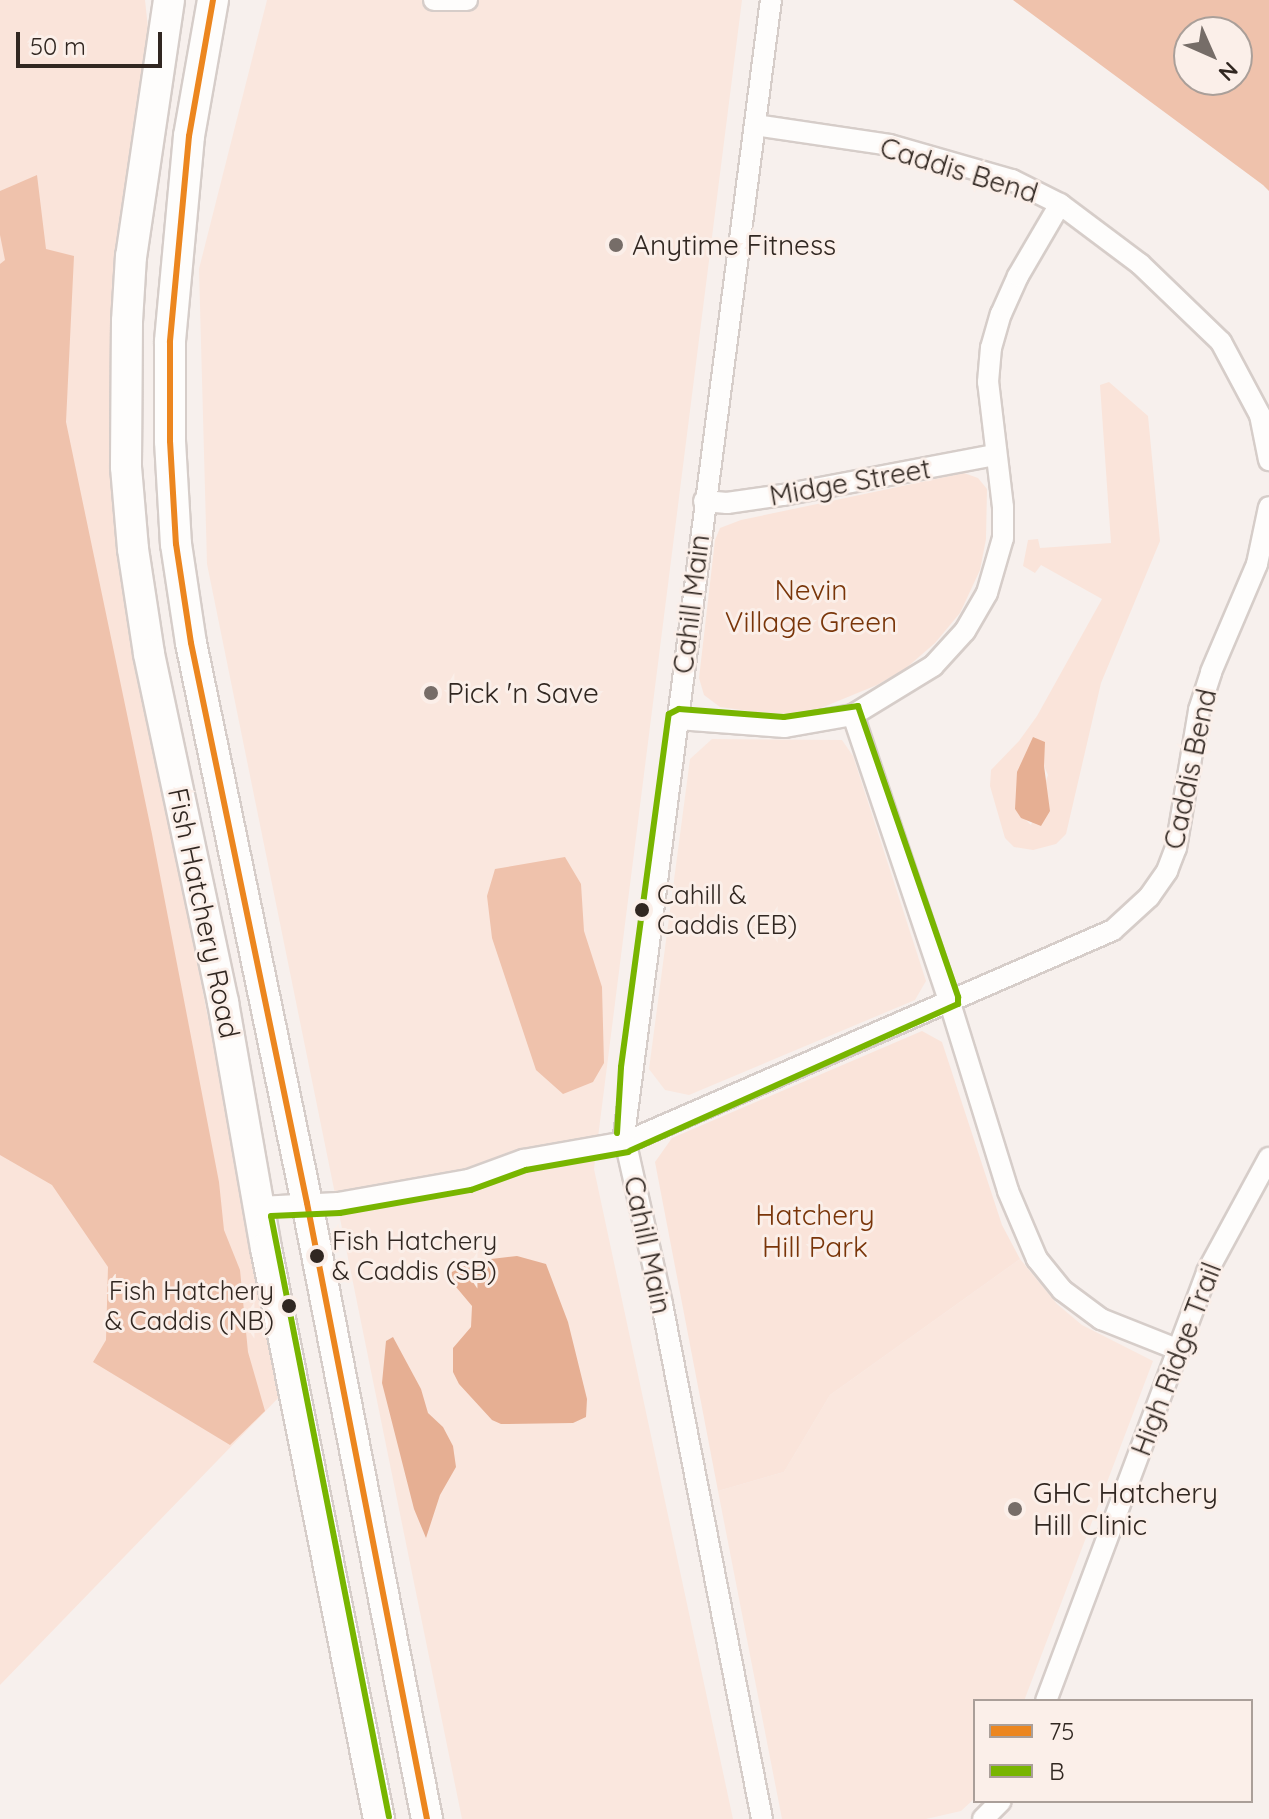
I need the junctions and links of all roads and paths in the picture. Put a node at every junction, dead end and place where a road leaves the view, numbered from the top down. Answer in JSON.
{"nodes":[{"id":1,"x":169,"y":0,"type":"edge"},
{"id":2,"x":213,"y":0,"type":"edge"},
{"id":3,"x":434,"y":0,"type":"edge"},
{"id":4,"x":467,"y":0,"type":"edge"},
{"id":5,"x":771,"y":0,"type":"edge"},
{"id":6,"x":755,"y":125,"type":"junction"},
{"id":7,"x":1060,"y":204,"type":"junction"},
{"id":8,"x":995,"y":455,"type":"junction"},
{"id":9,"x":1269,"y":460,"type":"edge"},
{"id":10,"x":704,"y":501,"type":"junction"},
{"id":11,"x":1269,"y":507,"type":"edge"},
{"id":12,"x":853,"y":715,"type":"junction"},
{"id":13,"x":678,"y":719,"type":"junction"},
{"id":14,"x":949,"y":1000,"type":"junction"},
{"id":15,"x":626,"y":1142,"type":"junction"},
{"id":16,"x":1269,"y":1158,"type":"edge"},
{"id":17,"x":307,"y":1203,"type":"junction"},
{"id":18,"x":259,"y":1207,"type":"junction"},
{"id":19,"x":1179,"y":1350,"type":"junction"},
{"id":20,"x":1047,"y":1699,"type":"edge"},
{"id":21,"x":999,"y":1803,"type":"edge"},
{"id":22,"x":379,"y":1819,"type":"edge"},
{"id":23,"x":427,"y":1819,"type":"edge"},
{"id":24,"x":762,"y":1819,"type":"edge"},
{"id":25,"x":983,"y":1819,"type":"edge"}],
"edges":[{"from":1,"to":18,"type":"main road","name":"Fish Hatchery Road"},
{"from":2,"to":17,"type":"main road","name":"Fish Hatchery Road"},
{"from":3,"to":4,"type":"street"},
{"from":5,"to":6,"type":"street","name":"Cahill Main"},
{"from":6,"to":7,"type":"street","name":"Caddis Bend"},
{"from":6,"to":10,"type":"street","name":"Cahill Main"},
{"from":7,"to":8,"type":"street"},
{"from":7,"to":9,"type":"street","name":"Caddis Bend"},
{"from":8,"to":10,"type":"street","name":"Midge Street"},
{"from":8,"to":12,"type":"street"},
{"from":10,"to":13,"type":"street","name":"Cahill Main"},
{"from":11,"to":14,"type":"street","name":"Caddis Bend"},
{"from":12,"to":13,"type":"street"},
{"from":12,"to":14,"type":"street"},
{"from":13,"to":15,"type":"street","name":"Cahill Main"},
{"from":14,"to":15,"type":"street","name":"Caddis Bend"},
{"from":14,"to":19,"type":"street"},
{"from":15,"to":17,"type":"street","name":"Caddis Bend"},
{"from":15,"to":24,"type":"street","name":"Cahill Main"},
{"from":16,"to":19,"type":"street","name":"High Ridge Trail"},
{"from":17,"to":18,"type":"street","name":"Caddis Bend"},
{"from":17,"to":23,"type":"main road","name":"Fish Hatchery Road"},
{"from":18,"to":22,"type":"main road","name":"Fish Hatchery Road"},
{"from":19,"to":20,"type":"street","name":"High Ridge Trail"},
{"from":21,"to":25,"type":"street"}]}
